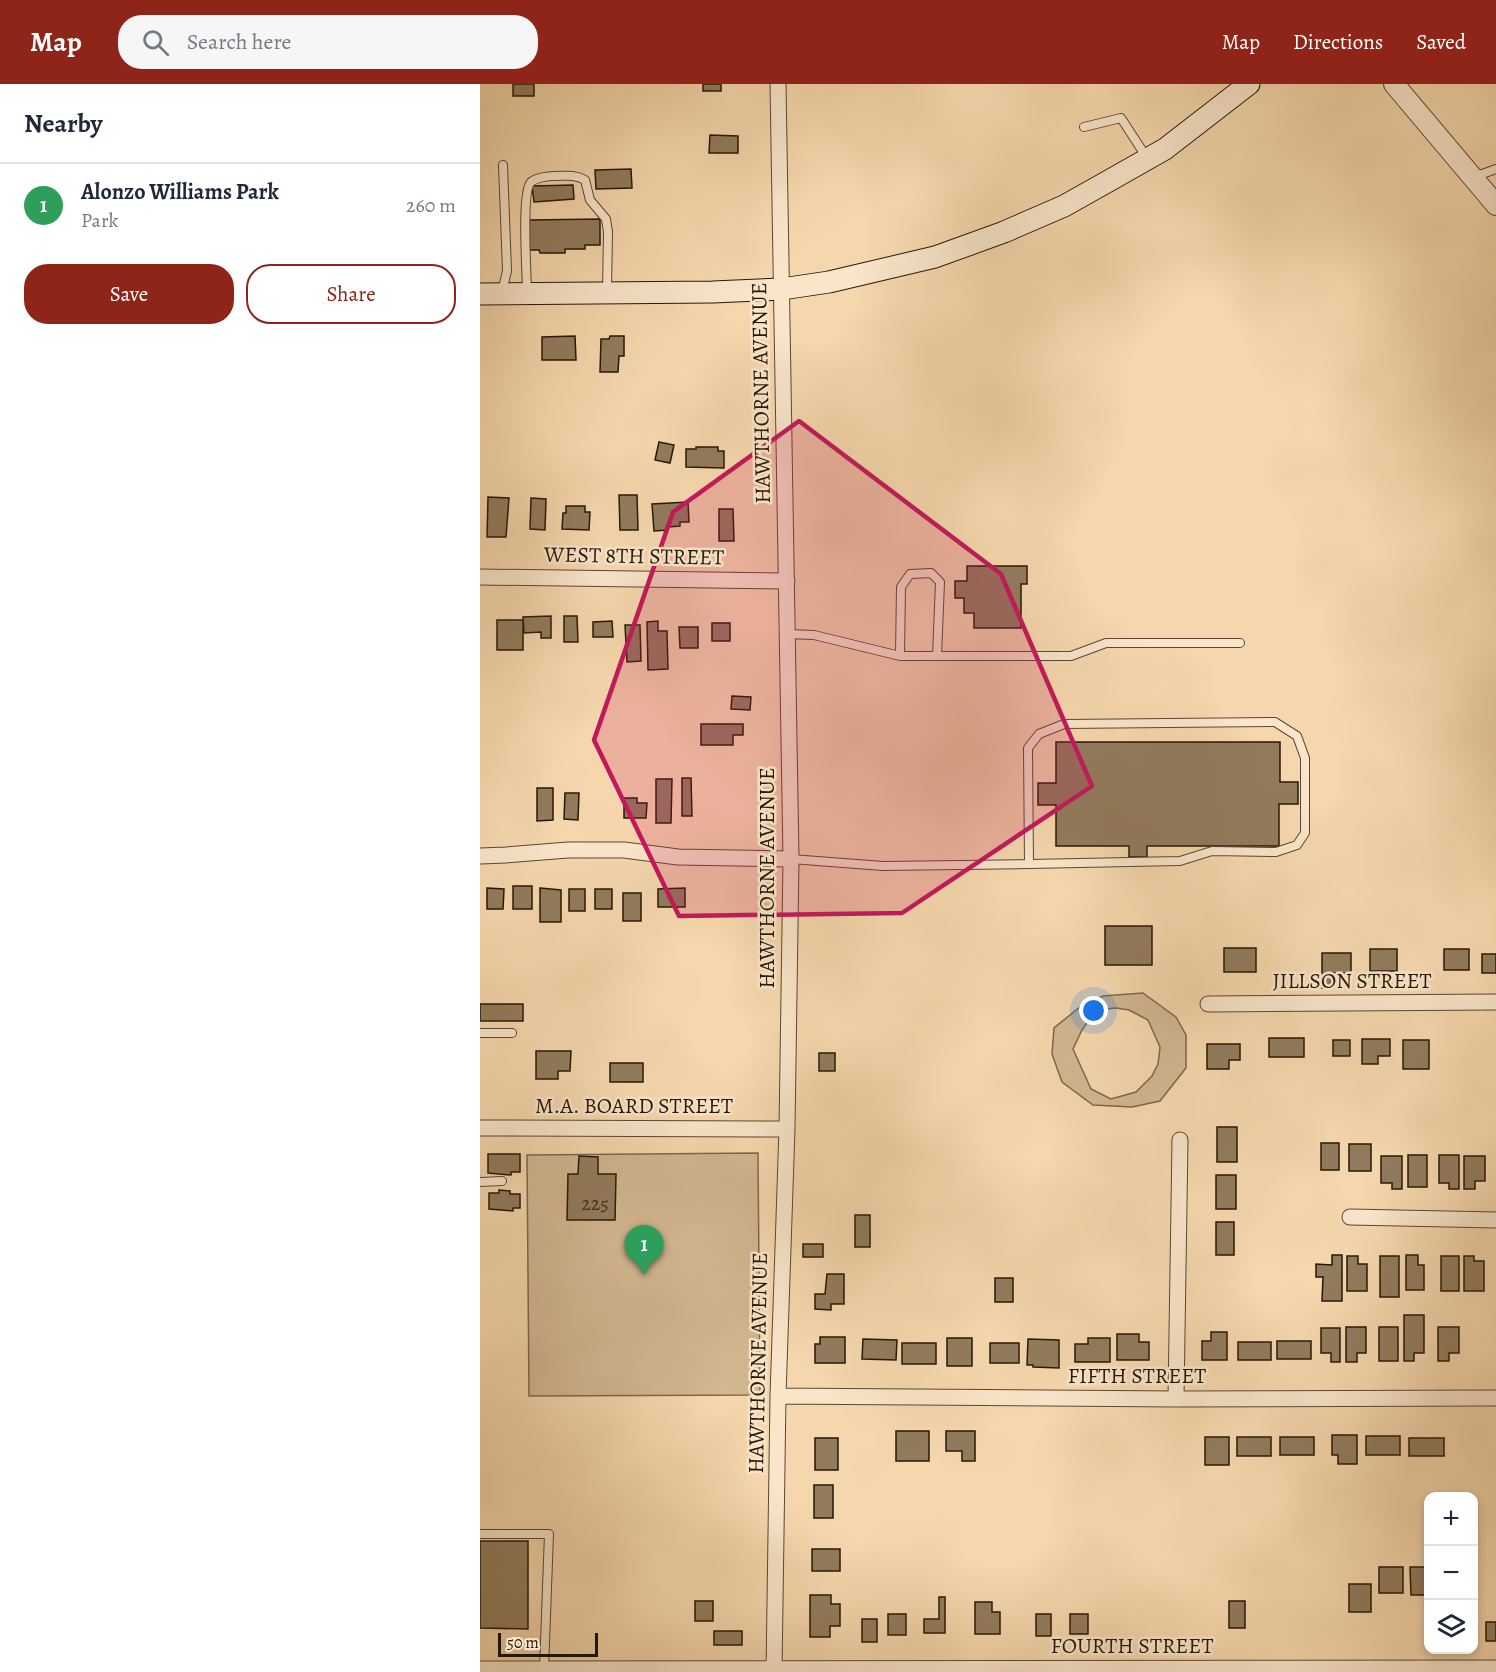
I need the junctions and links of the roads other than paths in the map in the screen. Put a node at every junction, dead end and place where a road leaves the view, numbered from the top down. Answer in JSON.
{"nodes":[{"id":1,"x":778,"y":84,"type":"edge"},
{"id":2,"x":1249,"y":84,"type":"edge"},
{"id":3,"x":1394,"y":84,"type":"edge"},
{"id":4,"x":1084,"y":127,"type":"dead end"},
{"id":5,"x":1148,"y":159,"type":"junction"},
{"id":6,"x":503,"y":165,"type":"dead end"},
{"id":7,"x":1496,"y":169,"type":"edge"},
{"id":8,"x":1473,"y":177,"type":"junction"},
{"id":9,"x":1496,"y":205,"type":"edge"},
{"id":10,"x":782,"y":289,"type":"junction"},
{"id":11,"x":607,"y":293,"type":"junction"},
{"id":12,"x":480,"y":294,"type":"edge"},
{"id":13,"x":502,"y":294,"type":"junction"},
{"id":14,"x":527,"y":294,"type":"junction"},
{"id":15,"x":480,"y":577,"type":"edge"},
{"id":16,"x":787,"y":581,"type":"junction"},
{"id":17,"x":788,"y":634,"type":"junction"},
{"id":18,"x":1240,"y":643,"type":"dead end"},
{"id":19,"x":900,"y":656,"type":"junction"},
{"id":20,"x":938,"y":656,"type":"junction"},
{"id":21,"x":480,"y":856,"type":"edge"},
{"id":22,"x":791,"y":859,"type":"junction"},
{"id":23,"x":1029,"y":864,"type":"junction"},
{"id":24,"x":1496,"y":1002,"type":"edge"},
{"id":25,"x":1208,"y":1004,"type":"dead end"},
{"id":26,"x":480,"y":1033,"type":"edge"},
{"id":27,"x":512,"y":1033,"type":"dead end"},
{"id":28,"x":480,"y":1128,"type":"edge"},
{"id":29,"x":787,"y":1130,"type":"junction"},
{"id":30,"x":1180,"y":1140,"type":"dead end"},
{"id":31,"x":502,"y":1181,"type":"dead end"},
{"id":32,"x":480,"y":1182,"type":"edge"},
{"id":33,"x":1350,"y":1217,"type":"dead end"},
{"id":34,"x":1496,"y":1220,"type":"edge"},
{"id":35,"x":778,"y":1396,"type":"junction"},
{"id":36,"x":1496,"y":1398,"type":"edge"},
{"id":37,"x":1176,"y":1399,"type":"junction"},
{"id":38,"x":480,"y":1534,"type":"edge"},
{"id":39,"x":1496,"y":1668,"type":"edge"},
{"id":40,"x":480,"y":1669,"type":"edge"},
{"id":41,"x":544,"y":1669,"type":"junction"},
{"id":42,"x":1017,"y":1670,"type":"edge"},
{"id":43,"x":774,"y":1671,"type":"edge"}],
"edges":[{"from":1,"to":10,"type":"street","name":"HAWTHORNE AVENUE"},
{"from":2,"to":5,"type":"main road"},
{"from":3,"to":8,"type":"street"},
{"from":4,"to":5,"type":"lane"},
{"from":5,"to":10,"type":"main road"},
{"from":6,"to":13,"type":"lane"},
{"from":7,"to":8,"type":"lane"},
{"from":8,"to":9,"type":"street"},
{"from":10,"to":11,"type":"main road"},
{"from":10,"to":16,"type":"street","name":"HAWTHORNE AVENUE"},
{"from":11,"to":14,"type":"main road"},
{"from":11,"to":14,"type":"lane"},
{"from":12,"to":13,"type":"main road"},
{"from":13,"to":14,"type":"main road"},
{"from":15,"to":16,"type":"street","name":"WEST 8TH STREET"},
{"from":16,"to":17,"type":"street","name":"HAWTHORNE AVENUE"},
{"from":17,"to":19,"type":"lane"},
{"from":17,"to":22,"type":"street","name":"HAWTHORNE AVENUE"},
{"from":18,"to":20,"type":"lane"},
{"from":19,"to":20,"type":"lane"},
{"from":19,"to":20,"type":"lane"},
{"from":21,"to":22,"type":"street"},
{"from":22,"to":23,"type":"lane"},
{"from":22,"to":29,"type":"street","name":"HAWTHORNE AVENUE"},
{"from":23,"to":23,"type":"lane"},
{"from":24,"to":25,"type":"street","name":"JILLSON STREET"},
{"from":26,"to":27,"type":"lane"},
{"from":28,"to":29,"type":"street","name":"M.A. BOARD STREET"},
{"from":29,"to":35,"type":"street","name":"HAWTHORNE AVENUE"},
{"from":30,"to":37,"type":"street"},
{"from":31,"to":32,"type":"lane"},
{"from":33,"to":34,"type":"street"},
{"from":35,"to":37,"type":"street","name":"FIFTH STREET"},
{"from":35,"to":43,"type":"street","name":"HAWTHORNE AVENUE"},
{"from":36,"to":37,"type":"street","name":"FIFTH STREET"},
{"from":38,"to":41,"type":"lane"},
{"from":39,"to":42,"type":"street","name":"FOURTH STREET"},
{"from":40,"to":41,"type":"street","name":"FOURTH STREET"},
{"from":41,"to":43,"type":"street","name":"FOURTH STREET"},
{"from":42,"to":43,"type":"street","name":"FOURTH STREET"}]}
